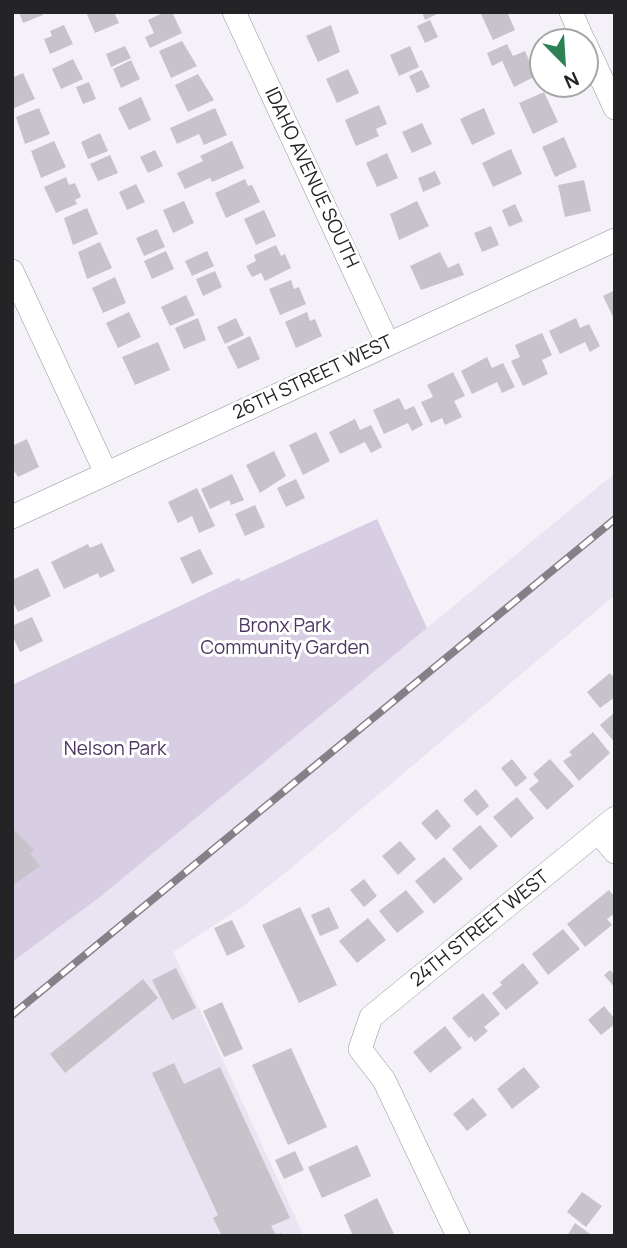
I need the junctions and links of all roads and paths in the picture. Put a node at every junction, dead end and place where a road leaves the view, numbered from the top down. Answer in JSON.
{"nodes":[{"id":1,"x":234,"y":12,"type":"edge"},
{"id":2,"x":571,"y":12,"type":"edge"},
{"id":3,"x":578,"y":28,"type":"edge"},
{"id":4,"x":599,"y":73,"type":"edge"},
{"id":5,"x":615,"y":108,"type":"edge"},
{"id":6,"x":615,"y":240,"type":"edge"},
{"id":7,"x":12,"y":271,"type":"edge"},
{"id":8,"x":388,"y":344,"type":"junction"},
{"id":9,"x":106,"y":473,"type":"junction"},
{"id":10,"x":12,"y":517,"type":"edge"},
{"id":11,"x":606,"y":825,"type":"edge"},
{"id":12,"x":615,"y":852,"type":"edge"},
{"id":13,"x":458,"y":1236,"type":"edge"}],
"edges":[{"from":1,"to":8,"type":"street","name":"IDAHO AVENUE SOUTH"},
{"from":2,"to":3,"type":"street"},
{"from":4,"to":5,"type":"street"},
{"from":6,"to":8,"type":"street","name":"26TH STREET WEST"},
{"from":7,"to":9,"type":"street"},
{"from":8,"to":9,"type":"street","name":"26TH STREET WEST"},
{"from":9,"to":10,"type":"street","name":"26TH STREET WEST"},
{"from":11,"to":12,"type":"street"},
{"from":11,"to":13,"type":"street","name":"24TH STREET WEST"}]}
